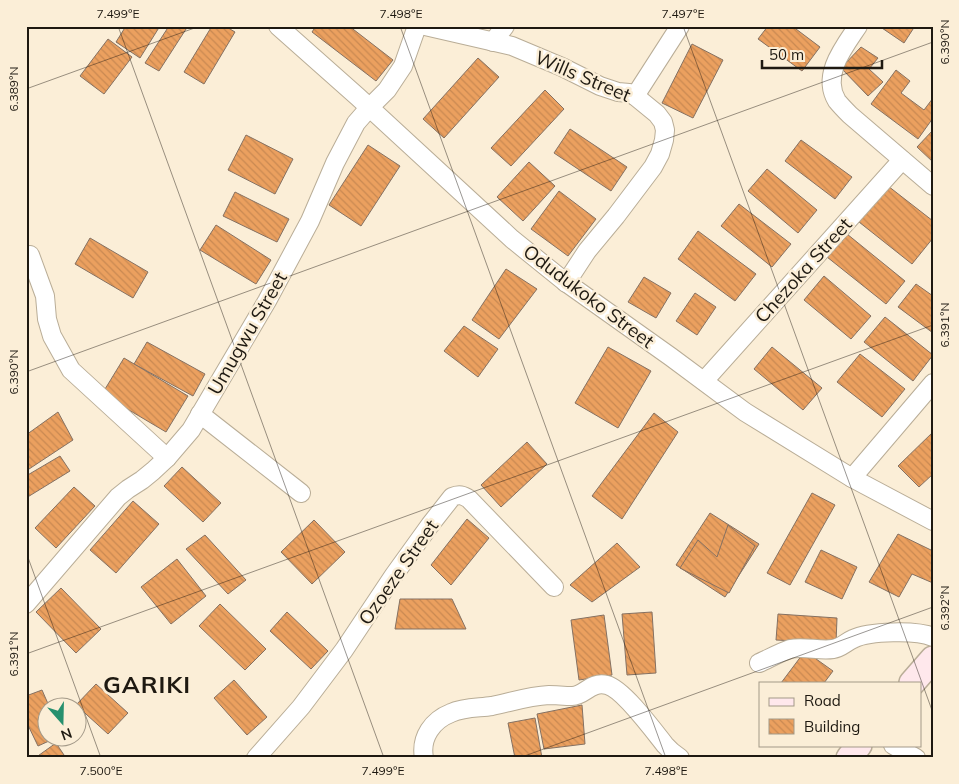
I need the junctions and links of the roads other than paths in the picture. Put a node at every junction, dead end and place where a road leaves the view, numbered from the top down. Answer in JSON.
{"nodes":[{"id":1,"x":278,"y":26,"type":"edge"},
{"id":2,"x":417,"y":26,"type":"edge"},
{"id":3,"x":425,"y":26,"type":"edge"},
{"id":4,"x":505,"y":26,"type":"edge"},
{"id":5,"x":680,"y":26,"type":"edge"},
{"id":6,"x":858,"y":26,"type":"edge"},
{"id":7,"x":493,"y":42,"type":"junction"},
{"id":8,"x":635,"y":96,"type":"junction"},
{"id":9,"x":369,"y":108,"type":"junction"},
{"id":10,"x":902,"y":160,"type":"junction"},
{"id":11,"x":933,"y":186,"type":"edge"},
{"id":12,"x":30,"y":255,"type":"dead end"},
{"id":13,"x":566,"y":283,"type":"junction"},
{"id":14,"x":704,"y":381,"type":"junction"},
{"id":15,"x":933,"y":383,"type":"edge"},
{"id":16,"x":200,"y":414,"type":"junction"},
{"id":17,"x":167,"y":458,"type":"junction"},
{"id":18,"x":852,"y":478,"type":"junction"},
{"id":19,"x":301,"y":493,"type":"dead end"},
{"id":20,"x":933,"y":521,"type":"edge"},
{"id":21,"x":554,"y":587,"type":"dead end"},
{"id":22,"x":26,"y":604,"type":"edge"},
{"id":23,"x":933,"y":637,"type":"edge"},
{"id":24,"x":933,"y":659,"type":"edge"},
{"id":25,"x":759,"y":663,"type":"dead end"},
{"id":26,"x":913,"y":682,"type":"edge"},
{"id":27,"x":859,"y":746,"type":"edge"},
{"id":28,"x":895,"y":746,"type":"edge"},
{"id":29,"x":256,"y":758,"type":"edge"},
{"id":30,"x":424,"y":758,"type":"edge"},
{"id":31,"x":680,"y":758,"type":"edge"},
{"id":32,"x":849,"y":758,"type":"edge"},
{"id":33,"x":916,"y":758,"type":"edge"}],
"edges":[{"from":1,"to":9,"type":"street","name":"Odudukoko Street"},
{"from":2,"to":9,"type":"street","name":"Umugwu Street"},
{"from":3,"to":7,"type":"street","name":"Wills Street"},
{"from":4,"to":7,"type":"street"},
{"from":5,"to":8,"type":"street"},
{"from":6,"to":10,"type":"street"},
{"from":7,"to":8,"type":"street","name":"Wills Street"},
{"from":8,"to":13,"type":"street","name":"Wills Street"},
{"from":9,"to":13,"type":"street","name":"Odudukoko Street"},
{"from":9,"to":16,"type":"street","name":"Umugwu Street"},
{"from":10,"to":11,"type":"street"},
{"from":10,"to":14,"type":"street","name":"Chezoka Street"},
{"from":12,"to":17,"type":"street"},
{"from":13,"to":14,"type":"street","name":"Odudukoko Street"},
{"from":14,"to":18,"type":"street","name":"Odudukoko Street"},
{"from":15,"to":18,"type":"street"},
{"from":16,"to":17,"type":"street","name":"Umugwu Street"},
{"from":16,"to":19,"type":"street"},
{"from":17,"to":22,"type":"street","name":"Umugwu Street"},
{"from":18,"to":20,"type":"street","name":"Odudukoko Street"},
{"from":21,"to":29,"type":"street","name":"Ozoeze Street"},
{"from":23,"to":25,"type":"street"},
{"from":24,"to":26,"type":"street"},
{"from":27,"to":32,"type":"street"},
{"from":28,"to":33,"type":"street"},
{"from":30,"to":31,"type":"street"}]}
